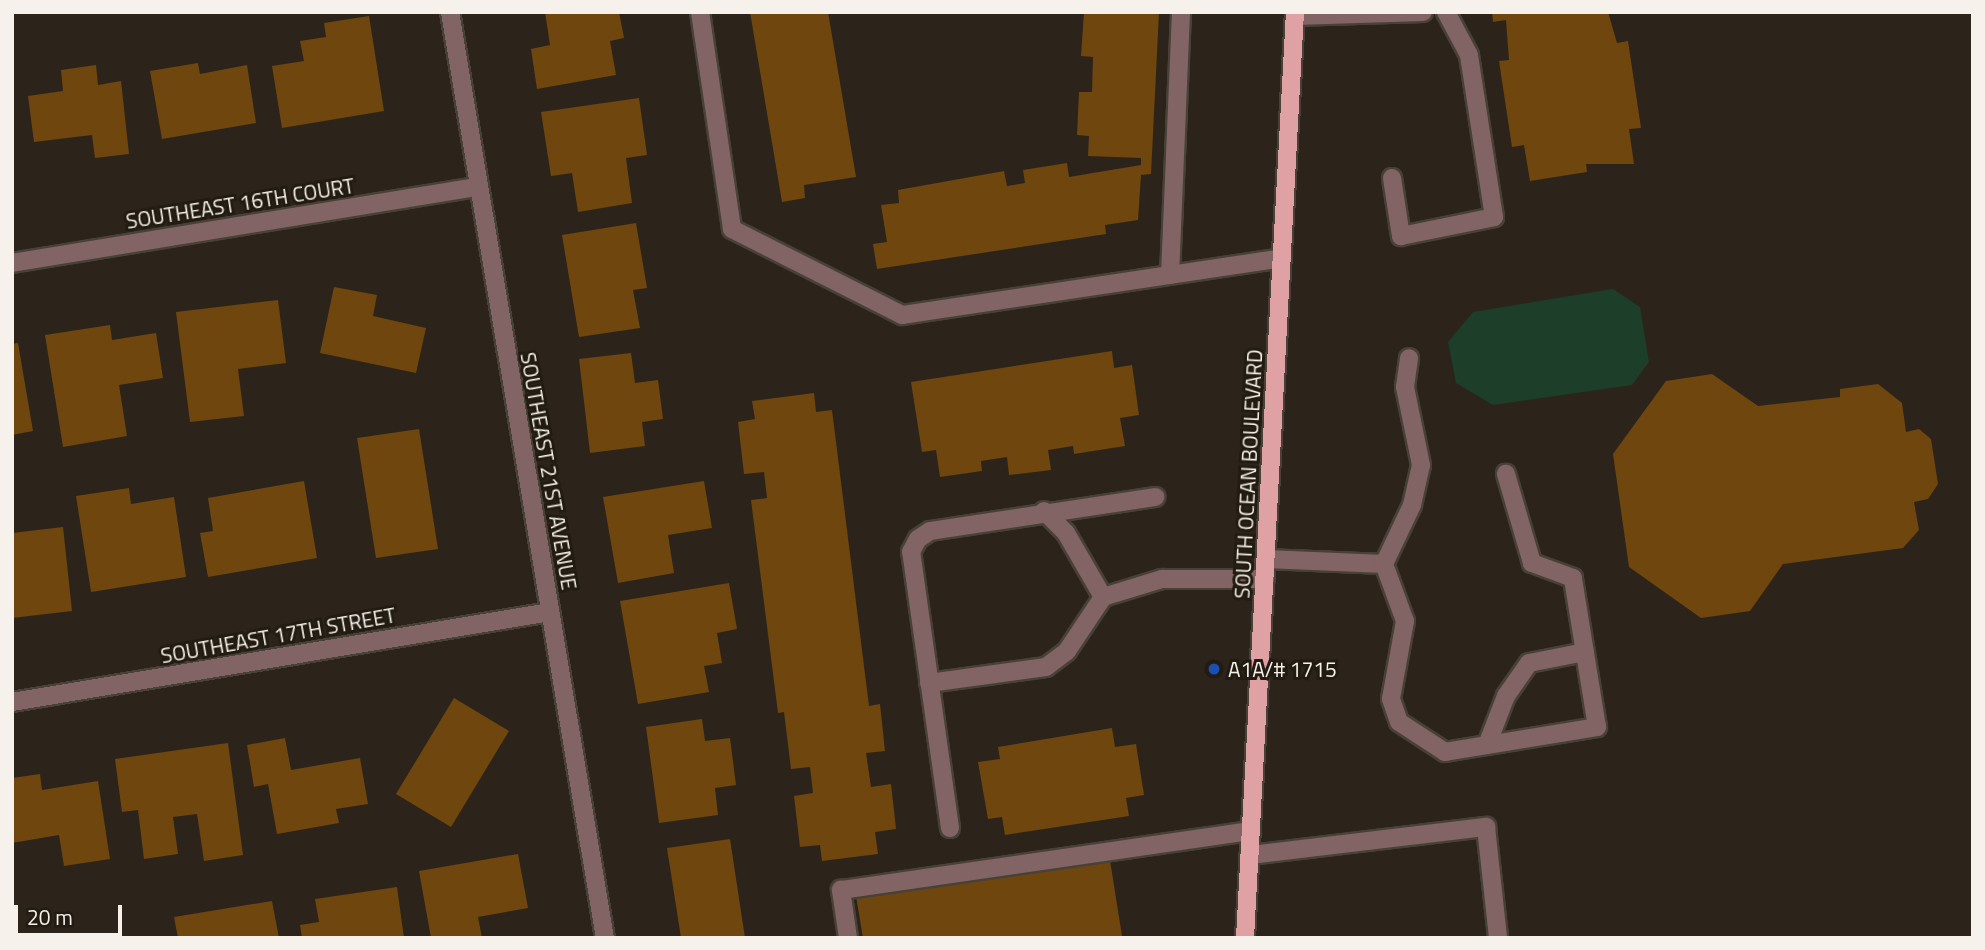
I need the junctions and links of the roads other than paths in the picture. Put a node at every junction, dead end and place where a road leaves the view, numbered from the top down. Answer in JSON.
{"nodes":[{"id":1,"x":450,"y":12,"type":"edge"},
{"id":2,"x":700,"y":12,"type":"edge"},
{"id":3,"x":1181,"y":12,"type":"edge"},
{"id":4,"x":1423,"y":12,"type":"edge"},
{"id":5,"x":1446,"y":12,"type":"edge"},
{"id":6,"x":1295,"y":14,"type":"edge"},
{"id":7,"x":1392,"y":178,"type":"dead end"},
{"id":8,"x":476,"y":187,"type":"junction"},
{"id":9,"x":1282,"y":258,"type":"junction"},
{"id":10,"x":12,"y":263,"type":"edge"},
{"id":11,"x":1170,"y":275,"type":"junction"},
{"id":12,"x":1409,"y":358,"type":"dead end"},
{"id":13,"x":1506,"y":474,"type":"dead end"},
{"id":14,"x":1154,"y":497,"type":"dead end"},
{"id":15,"x":1044,"y":511,"type":"junction"},
{"id":16,"x":1266,"y":559,"type":"junction"},
{"id":17,"x":1384,"y":564,"type":"junction"},
{"id":18,"x":1265,"y":579,"type":"junction"},
{"id":19,"x":1103,"y":597,"type":"junction"},
{"id":20,"x":550,"y":612,"type":"junction"},
{"id":21,"x":1585,"y":652,"type":"junction"},
{"id":22,"x":929,"y":683,"type":"junction"},
{"id":23,"x":12,"y":702,"type":"edge"},
{"id":24,"x":1487,"y":745,"type":"junction"},
{"id":25,"x":950,"y":828,"type":"dead end"},
{"id":26,"x":1251,"y":831,"type":"junction"},
{"id":27,"x":1250,"y":855,"type":"junction"},
{"id":28,"x":605,"y":938,"type":"edge"},
{"id":29,"x":848,"y":938,"type":"edge"},
{"id":30,"x":1245,"y":938,"type":"edge"},
{"id":31,"x":1498,"y":938,"type":"edge"}],
"edges":[{"from":1,"to":8,"type":"street","name":"SOUTHEAST 21ST AVENUE"},
{"from":2,"to":11,"type":"street"},
{"from":3,"to":11,"type":"street"},
{"from":4,"to":6,"type":"street"},
{"from":5,"to":7,"type":"street"},
{"from":6,"to":9,"type":"main road","name":"SOUTH OCEAN BOULEVARD"},
{"from":8,"to":10,"type":"street","name":"SOUTHEAST 16TH COURT"},
{"from":8,"to":20,"type":"street","name":"SOUTHEAST 21ST AVENUE"},
{"from":9,"to":11,"type":"street"},
{"from":9,"to":16,"type":"main road","name":"SOUTH OCEAN BOULEVARD"},
{"from":12,"to":17,"type":"street"},
{"from":13,"to":21,"type":"street"},
{"from":14,"to":15,"type":"street"},
{"from":15,"to":19,"type":"street"},
{"from":15,"to":22,"type":"street"},
{"from":16,"to":17,"type":"street"},
{"from":16,"to":18,"type":"main road","name":"SOUTH OCEAN BOULEVARD"},
{"from":17,"to":24,"type":"street"},
{"from":18,"to":19,"type":"street"},
{"from":18,"to":26,"type":"main road","name":"SOUTH OCEAN BOULEVARD"},
{"from":19,"to":22,"type":"street"},
{"from":20,"to":23,"type":"street","name":"SOUTHEAST 17TH STREET"},
{"from":20,"to":28,"type":"street","name":"SOUTHEAST 21ST AVENUE"},
{"from":21,"to":24,"type":"street"},
{"from":21,"to":24,"type":"street"},
{"from":22,"to":25,"type":"street"},
{"from":26,"to":27,"type":"main road","name":"SOUTH OCEAN BOULEVARD"},
{"from":26,"to":29,"type":"street"},
{"from":27,"to":30,"type":"main road","name":"SOUTH OCEAN BOULEVARD"},
{"from":27,"to":31,"type":"street"}]}
